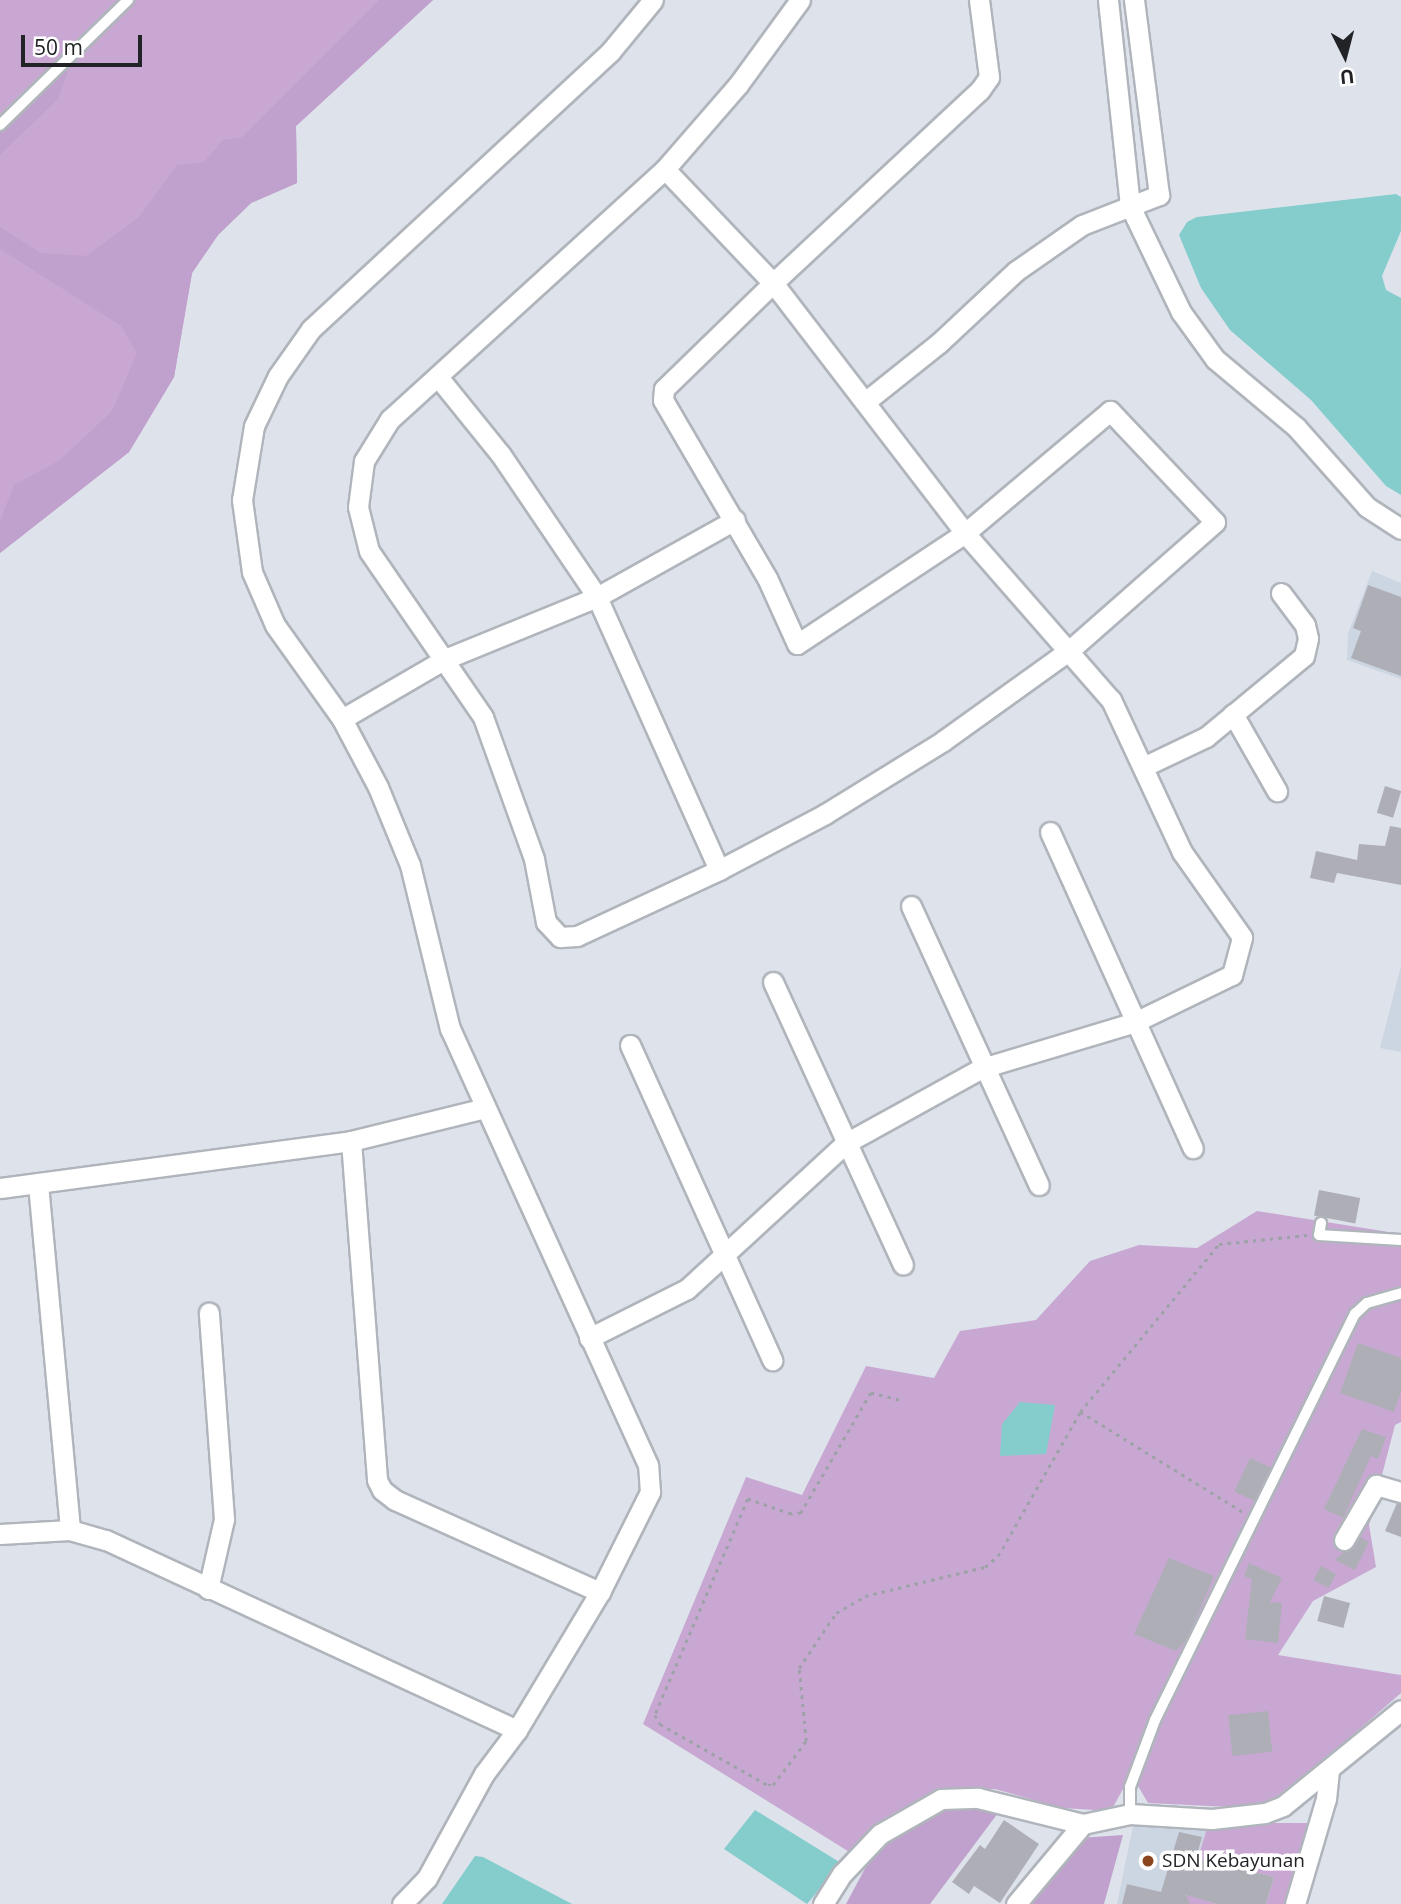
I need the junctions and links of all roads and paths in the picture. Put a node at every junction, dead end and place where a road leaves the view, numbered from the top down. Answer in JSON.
{"nodes":[{"id":1,"x":128,"y":0,"type":"edge"},
{"id":2,"x":653,"y":0,"type":"edge"},
{"id":3,"x":800,"y":0,"type":"edge"},
{"id":4,"x":979,"y":0,"type":"edge"},
{"id":5,"x":1108,"y":0,"type":"edge"},
{"id":6,"x":1134,"y":0,"type":"edge"},
{"id":7,"x":0,"y":125,"type":"edge"},
{"id":8,"x":664,"y":169,"type":"junction"},
{"id":9,"x":1130,"y":206,"type":"junction"},
{"id":10,"x":773,"y":282,"type":"junction"},
{"id":11,"x":438,"y":377,"type":"junction"},
{"id":12,"x":865,"y":402,"type":"junction"},
{"id":13,"x":735,"y":520,"type":"junction"},
{"id":14,"x":1401,"y":529,"type":"edge"},
{"id":15,"x":965,"y":533,"type":"junction"},
{"id":16,"x":1281,"y":593,"type":"dead end"},
{"id":17,"x":597,"y":597,"type":"junction"},
{"id":18,"x":1071,"y":649,"type":"junction"},
{"id":19,"x":445,"y":659,"type":"junction"},
{"id":20,"x":1233,"y":715,"type":"junction"},
{"id":21,"x":342,"y":719,"type":"junction"},
{"id":22,"x":1143,"y":767,"type":"junction"},
{"id":23,"x":1277,"y":791,"type":"dead end"},
{"id":24,"x":1050,"y":832,"type":"dead end"},
{"id":25,"x":719,"y":870,"type":"junction"},
{"id":26,"x":911,"y":906,"type":"dead end"},
{"id":27,"x":773,"y":982,"type":"dead end"},
{"id":28,"x":1135,"y":1022,"type":"junction"},
{"id":29,"x":630,"y":1045,"type":"dead end"},
{"id":30,"x":982,"y":1068,"type":"junction"},
{"id":31,"x":485,"y":1108,"type":"junction"},
{"id":32,"x":351,"y":1141,"type":"junction"},
{"id":33,"x":846,"y":1143,"type":"junction"},
{"id":34,"x":1193,"y":1148,"type":"dead end"},
{"id":35,"x":38,"y":1184,"type":"junction"},
{"id":36,"x":1039,"y":1185,"type":"dead end"},
{"id":37,"x":0,"y":1188,"type":"edge"},
{"id":38,"x":1321,"y":1223,"type":"dead end"},
{"id":39,"x":1319,"y":1235,"type":"junction"},
{"id":40,"x":1401,"y":1240,"type":"edge"},
{"id":41,"x":726,"y":1252,"type":"junction"},
{"id":42,"x":903,"y":1265,"type":"dead end"},
{"id":43,"x":1401,"y":1293,"type":"edge"},
{"id":44,"x":209,"y":1313,"type":"dead end"},
{"id":45,"x":589,"y":1338,"type":"junction"},
{"id":46,"x":772,"y":1360,"type":"dead end"},
{"id":47,"x":899,"y":1400,"type":"dead end"},
{"id":48,"x":1080,"y":1412,"type":"junction"},
{"id":49,"x":1401,"y":1492,"type":"edge"},
{"id":50,"x":1254,"y":1519,"type":"junction"},
{"id":51,"x":70,"y":1530,"type":"junction"},
{"id":52,"x":0,"y":1534,"type":"edge"},
{"id":53,"x":1345,"y":1540,"type":"dead end"},
{"id":54,"x":208,"y":1589,"type":"junction"},
{"id":55,"x":600,"y":1592,"type":"junction"},
{"id":56,"x":1401,"y":1710,"type":"edge"},
{"id":57,"x":517,"y":1730,"type":"junction"},
{"id":58,"x":1329,"y":1770,"type":"junction"},
{"id":59,"x":1130,"y":1810,"type":"junction"},
{"id":60,"x":1083,"y":1824,"type":"junction"},
{"id":61,"x":402,"y":1904,"type":"edge"},
{"id":62,"x":823,"y":1904,"type":"edge"},
{"id":63,"x":1016,"y":1904,"type":"edge"},
{"id":64,"x":1295,"y":1904,"type":"edge"}],
"edges":[{"from":1,"to":7,"type":"lane"},
{"from":2,"to":21,"type":"street"},
{"from":3,"to":8,"type":"street"},
{"from":4,"to":10,"type":"street"},
{"from":5,"to":9,"type":"street"},
{"from":6,"to":9,"type":"street"},
{"from":8,"to":10,"type":"street"},
{"from":8,"to":11,"type":"street"},
{"from":9,"to":12,"type":"street"},
{"from":9,"to":14,"type":"street"},
{"from":10,"to":12,"type":"street"},
{"from":10,"to":13,"type":"street"},
{"from":11,"to":17,"type":"street"},
{"from":11,"to":19,"type":"street"},
{"from":12,"to":15,"type":"street"},
{"from":13,"to":15,"type":"street"},
{"from":13,"to":17,"type":"street"},
{"from":15,"to":18,"type":"street"},
{"from":15,"to":18,"type":"street"},
{"from":16,"to":20,"type":"street"},
{"from":17,"to":19,"type":"street"},
{"from":17,"to":25,"type":"street"},
{"from":18,"to":22,"type":"street"},
{"from":18,"to":25,"type":"street"},
{"from":19,"to":21,"type":"street"},
{"from":19,"to":25,"type":"street"},
{"from":20,"to":22,"type":"street"},
{"from":20,"to":23,"type":"street"},
{"from":21,"to":31,"type":"street"},
{"from":22,"to":28,"type":"street"},
{"from":24,"to":28,"type":"street"},
{"from":26,"to":30,"type":"street"},
{"from":27,"to":33,"type":"street"},
{"from":28,"to":30,"type":"street"},
{"from":28,"to":34,"type":"street"},
{"from":29,"to":41,"type":"street"},
{"from":30,"to":33,"type":"street"},
{"from":30,"to":36,"type":"street"},
{"from":31,"to":32,"type":"street"},
{"from":31,"to":45,"type":"street"},
{"from":32,"to":35,"type":"street"},
{"from":32,"to":55,"type":"street"},
{"from":33,"to":41,"type":"street"},
{"from":33,"to":42,"type":"street"},
{"from":35,"to":37,"type":"street"},
{"from":35,"to":51,"type":"street"},
{"from":38,"to":39,"type":"lane"},
{"from":39,"to":40,"type":"lane"},
{"from":39,"to":48,"type":"path"},
{"from":41,"to":45,"type":"street"},
{"from":41,"to":46,"type":"street"},
{"from":43,"to":50,"type":"lane"},
{"from":44,"to":54,"type":"street"},
{"from":45,"to":55,"type":"street"},
{"from":47,"to":48,"type":"path"},
{"from":48,"to":50,"type":"path"},
{"from":49,"to":53,"type":"street"},
{"from":50,"to":59,"type":"lane"},
{"from":51,"to":52,"type":"street"},
{"from":51,"to":54,"type":"street"},
{"from":54,"to":57,"type":"street"},
{"from":55,"to":57,"type":"street"},
{"from":56,"to":58,"type":"street"},
{"from":57,"to":61,"type":"street"},
{"from":58,"to":59,"type":"street"},
{"from":58,"to":64,"type":"street"},
{"from":59,"to":60,"type":"street"},
{"from":60,"to":62,"type":"street"},
{"from":60,"to":63,"type":"street"}]}
